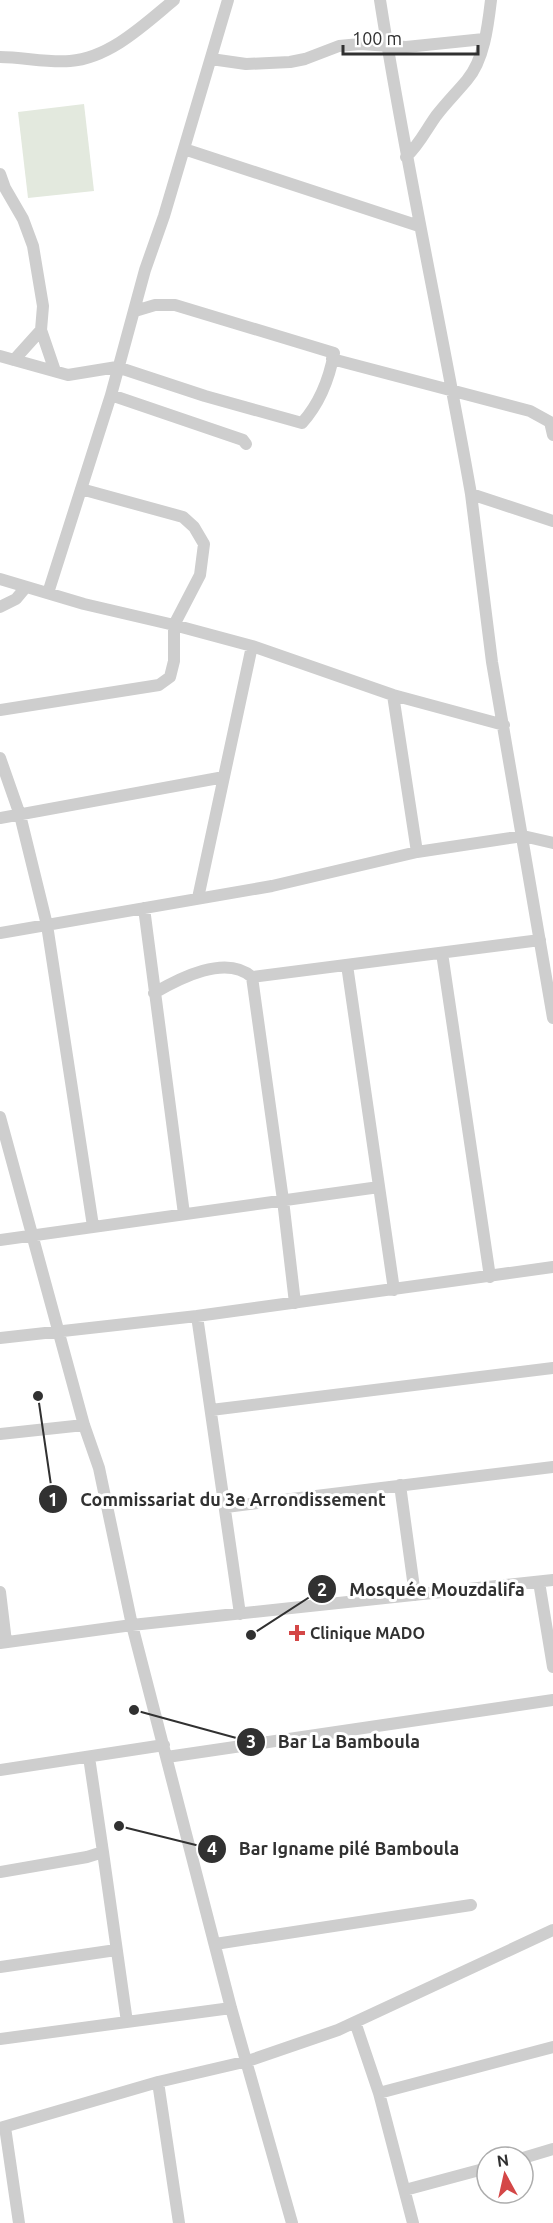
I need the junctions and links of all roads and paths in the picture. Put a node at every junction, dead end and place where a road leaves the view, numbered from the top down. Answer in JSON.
{"nodes":[{"id":1,"x":174,"y":0,"type":"edge"},
{"id":2,"x":228,"y":0,"type":"edge"},
{"id":3,"x":380,"y":0,"type":"edge"},
{"id":4,"x":491,"y":0,"type":"edge"},
{"id":5,"x":484,"y":39,"type":"junction"},
{"id":6,"x":387,"y":47,"type":"junction"},
{"id":7,"x":0,"y":57,"type":"edge"},
{"id":8,"x":211,"y":59,"type":"junction"},
{"id":9,"x":184,"y":149,"type":"junction"},
{"id":10,"x":406,"y":158,"type":"junction"},
{"id":11,"x":0,"y":174,"type":"edge"},
{"id":12,"x":3,"y":188,"type":"edge"},
{"id":13,"x":419,"y":226,"type":"junction"},
{"id":14,"x":135,"y":311,"type":"junction"},
{"id":15,"x":41,"y":330,"type":"junction"},
{"id":16,"x":0,"y":357,"type":"edge"},
{"id":17,"x":332,"y":359,"type":"junction"},
{"id":18,"x":15,"y":360,"type":"junction"},
{"id":19,"x":117,"y":367,"type":"junction"},
{"id":20,"x":55,"y":371,"type":"junction"},
{"id":21,"x":453,"y":391,"type":"junction"},
{"id":22,"x":111,"y":395,"type":"junction"},
{"id":23,"x":553,"y":435,"type":"edge"},
{"id":24,"x":246,"y":444,"type":"dead end"},
{"id":25,"x":81,"y":489,"type":"junction"},
{"id":26,"x":471,"y":494,"type":"junction"},
{"id":27,"x":553,"y":521,"type":"edge"},
{"id":28,"x":0,"y":579,"type":"edge"},
{"id":29,"x":26,"y":587,"type":"junction"},
{"id":30,"x":48,"y":593,"type":"junction"},
{"id":31,"x":0,"y":607,"type":"edge"},
{"id":32,"x":174,"y":625,"type":"junction"},
{"id":33,"x":252,"y":646,"type":"junction"},
{"id":34,"x":393,"y":695,"type":"junction"},
{"id":35,"x":0,"y":710,"type":"edge"},
{"id":36,"x":504,"y":725,"type":"junction"},
{"id":37,"x":0,"y":758,"type":"edge"},
{"id":38,"x":224,"y":777,"type":"junction"},
{"id":39,"x":20,"y":815,"type":"junction"},
{"id":40,"x":0,"y":818,"type":"edge"},
{"id":41,"x":523,"y":836,"type":"junction"},
{"id":42,"x":553,"y":843,"type":"edge"},
{"id":43,"x":417,"y":852,"type":"junction"},
{"id":44,"x":198,"y":898,"type":"junction"},
{"id":45,"x":144,"y":908,"type":"junction"},
{"id":46,"x":46,"y":925,"type":"junction"},
{"id":47,"x":0,"y":933,"type":"edge"},
{"id":48,"x":540,"y":940,"type":"junction"},
{"id":49,"x":442,"y":952,"type":"junction"},
{"id":50,"x":347,"y":965,"type":"junction"},
{"id":51,"x":252,"y":977,"type":"junction"},
{"id":52,"x":154,"y":993,"type":"junction"},
{"id":53,"x":553,"y":1018,"type":"edge"},
{"id":54,"x":0,"y":1117,"type":"edge"},
{"id":55,"x":379,"y":1187,"type":"junction"},
{"id":56,"x":283,"y":1200,"type":"junction"},
{"id":57,"x":184,"y":1214,"type":"junction"},
{"id":58,"x":93,"y":1226,"type":"junction"},
{"id":59,"x":34,"y":1237,"type":"junction"},
{"id":60,"x":0,"y":1240,"type":"edge"},
{"id":61,"x":553,"y":1267,"type":"edge"},
{"id":62,"x":489,"y":1277,"type":"junction"},
{"id":63,"x":394,"y":1290,"type":"junction"},
{"id":64,"x":295,"y":1303,"type":"junction"},
{"id":65,"x":197,"y":1316,"type":"junction"},
{"id":66,"x":59,"y":1331,"type":"junction"},
{"id":67,"x":0,"y":1338,"type":"edge"},
{"id":68,"x":553,"y":1368,"type":"edge"},
{"id":69,"x":211,"y":1410,"type":"junction"},
{"id":70,"x":84,"y":1425,"type":"junction"},
{"id":71,"x":0,"y":1434,"type":"edge"},
{"id":72,"x":553,"y":1467,"type":"edge"},
{"id":73,"x":400,"y":1485,"type":"junction"},
{"id":74,"x":226,"y":1508,"type":"junction"},
{"id":75,"x":553,"y":1580,"type":"edge"},
{"id":76,"x":539,"y":1582,"type":"junction"},
{"id":77,"x":0,"y":1592,"type":"edge"},
{"id":78,"x":415,"y":1595,"type":"junction"},
{"id":79,"x":240,"y":1614,"type":"junction"},
{"id":80,"x":132,"y":1625,"type":"junction"},
{"id":81,"x":3,"y":1642,"type":"edge"},
{"id":82,"x":553,"y":1667,"type":"edge"},
{"id":83,"x":553,"y":1700,"type":"edge"},
{"id":84,"x":166,"y":1751,"type":"junction"},
{"id":85,"x":89,"y":1757,"type":"junction"},
{"id":86,"x":0,"y":1770,"type":"edge"},
{"id":87,"x":103,"y":1852,"type":"junction"},
{"id":88,"x":0,"y":1872,"type":"edge"},
{"id":89,"x":471,"y":1905,"type":"dead end"},
{"id":90,"x":553,"y":1930,"type":"edge"},
{"id":91,"x":215,"y":1944,"type":"junction"},
{"id":92,"x":116,"y":1950,"type":"junction"},
{"id":93,"x":0,"y":1967,"type":"edge"},
{"id":94,"x":231,"y":2008,"type":"junction"},
{"id":95,"x":127,"y":2022,"type":"junction"},
{"id":96,"x":355,"y":2022,"type":"junction"},
{"id":97,"x":0,"y":2039,"type":"edge"},
{"id":98,"x":553,"y":2047,"type":"edge"},
{"id":99,"x":248,"y":2061,"type":"junction"},
{"id":100,"x":158,"y":2082,"type":"junction"},
{"id":101,"x":379,"y":2092,"type":"junction"},
{"id":102,"x":2,"y":2128,"type":"edge"},
{"id":103,"x":553,"y":2149,"type":"edge"},
{"id":104,"x":535,"y":2154,"type":"edge"},
{"id":105,"x":475,"y":2171,"type":"edge"},
{"id":106,"x":405,"y":2190,"type":"junction"},
{"id":107,"x":19,"y":2223,"type":"edge"},
{"id":108,"x":179,"y":2223,"type":"edge"},
{"id":109,"x":292,"y":2223,"type":"edge"},
{"id":110,"x":413,"y":2223,"type":"edge"}],
"edges":[{"from":1,"to":7,"type":"street"},
{"from":2,"to":8,"type":"street"},
{"from":3,"to":6,"type":"street"},
{"from":4,"to":5,"type":"street"},
{"from":5,"to":6,"type":"street"},
{"from":5,"to":10,"type":"street"},
{"from":6,"to":8,"type":"street"},
{"from":6,"to":10,"type":"street"},
{"from":8,"to":9,"type":"street"},
{"from":9,"to":13,"type":"street"},
{"from":9,"to":14,"type":"street"},
{"from":10,"to":13,"type":"street"},
{"from":11,"to":12,"type":"street"},
{"from":12,"to":15,"type":"street"},
{"from":13,"to":21,"type":"street"},
{"from":14,"to":17,"type":"street"},
{"from":14,"to":19,"type":"street"},
{"from":15,"to":18,"type":"street"},
{"from":15,"to":20,"type":"street"},
{"from":16,"to":18,"type":"street"},
{"from":17,"to":19,"type":"street"},
{"from":17,"to":21,"type":"street"},
{"from":18,"to":20,"type":"street"},
{"from":19,"to":20,"type":"street"},
{"from":19,"to":22,"type":"street"},
{"from":21,"to":23,"type":"street"},
{"from":21,"to":26,"type":"street"},
{"from":22,"to":24,"type":"street"},
{"from":22,"to":25,"type":"street"},
{"from":25,"to":30,"type":"street"},
{"from":25,"to":32,"type":"street"},
{"from":26,"to":27,"type":"street"},
{"from":26,"to":36,"type":"street"},
{"from":28,"to":29,"type":"street"},
{"from":29,"to":30,"type":"street"},
{"from":29,"to":31,"type":"street"},
{"from":30,"to":32,"type":"street"},
{"from":32,"to":33,"type":"street"},
{"from":32,"to":35,"type":"street"},
{"from":33,"to":34,"type":"street"},
{"from":33,"to":38,"type":"street"},
{"from":34,"to":36,"type":"street"},
{"from":34,"to":43,"type":"street"},
{"from":36,"to":41,"type":"street"},
{"from":37,"to":39,"type":"street"},
{"from":38,"to":39,"type":"street"},
{"from":38,"to":44,"type":"street"},
{"from":39,"to":40,"type":"street"},
{"from":39,"to":46,"type":"street"},
{"from":41,"to":42,"type":"street"},
{"from":41,"to":43,"type":"street"},
{"from":41,"to":48,"type":"street"},
{"from":43,"to":44,"type":"street"},
{"from":44,"to":45,"type":"street"},
{"from":45,"to":46,"type":"street"},
{"from":45,"to":52,"type":"street"},
{"from":46,"to":47,"type":"street"},
{"from":46,"to":58,"type":"street"},
{"from":48,"to":49,"type":"street"},
{"from":48,"to":53,"type":"street"},
{"from":49,"to":50,"type":"street"},
{"from":49,"to":62,"type":"street"},
{"from":50,"to":51,"type":"street"},
{"from":50,"to":55,"type":"street"},
{"from":51,"to":52,"type":"street"},
{"from":51,"to":56,"type":"street"},
{"from":52,"to":57,"type":"street"},
{"from":54,"to":59,"type":"street"},
{"from":55,"to":56,"type":"street"},
{"from":55,"to":63,"type":"street"},
{"from":56,"to":57,"type":"street"},
{"from":56,"to":64,"type":"street"},
{"from":57,"to":58,"type":"street"},
{"from":58,"to":59,"type":"street"},
{"from":59,"to":60,"type":"street"},
{"from":59,"to":66,"type":"street"},
{"from":61,"to":62,"type":"street"},
{"from":62,"to":63,"type":"street"},
{"from":63,"to":64,"type":"street"},
{"from":64,"to":65,"type":"street"},
{"from":65,"to":66,"type":"street"},
{"from":65,"to":69,"type":"street"},
{"from":66,"to":67,"type":"street"},
{"from":66,"to":70,"type":"street"},
{"from":68,"to":69,"type":"street"},
{"from":69,"to":74,"type":"street"},
{"from":70,"to":71,"type":"street"},
{"from":70,"to":80,"type":"street"},
{"from":72,"to":73,"type":"street"},
{"from":73,"to":74,"type":"street"},
{"from":73,"to":78,"type":"street"},
{"from":74,"to":79,"type":"street"},
{"from":75,"to":76,"type":"street"},
{"from":76,"to":78,"type":"street"},
{"from":76,"to":82,"type":"street"},
{"from":77,"to":81,"type":"street"},
{"from":78,"to":79,"type":"street"},
{"from":79,"to":80,"type":"street"},
{"from":80,"to":81,"type":"street"},
{"from":80,"to":84,"type":"street"},
{"from":83,"to":84,"type":"street"},
{"from":84,"to":85,"type":"street"},
{"from":84,"to":91,"type":"street"},
{"from":85,"to":86,"type":"street"},
{"from":85,"to":87,"type":"street"},
{"from":87,"to":88,"type":"street"},
{"from":87,"to":92,"type":"street"},
{"from":89,"to":91,"type":"street"},
{"from":90,"to":96,"type":"street"},
{"from":91,"to":94,"type":"street"},
{"from":92,"to":93,"type":"street"},
{"from":92,"to":95,"type":"street"},
{"from":94,"to":95,"type":"street"},
{"from":94,"to":99,"type":"street"},
{"from":95,"to":97,"type":"street"},
{"from":96,"to":99,"type":"street"},
{"from":96,"to":101,"type":"street"},
{"from":98,"to":101,"type":"street"},
{"from":99,"to":100,"type":"street"},
{"from":99,"to":109,"type":"street"},
{"from":100,"to":102,"type":"street"},
{"from":100,"to":108,"type":"street"},
{"from":101,"to":106,"type":"street"},
{"from":102,"to":107,"type":"street"},
{"from":103,"to":104,"type":"street"},
{"from":105,"to":106,"type":"street"},
{"from":106,"to":110,"type":"street"}]}
